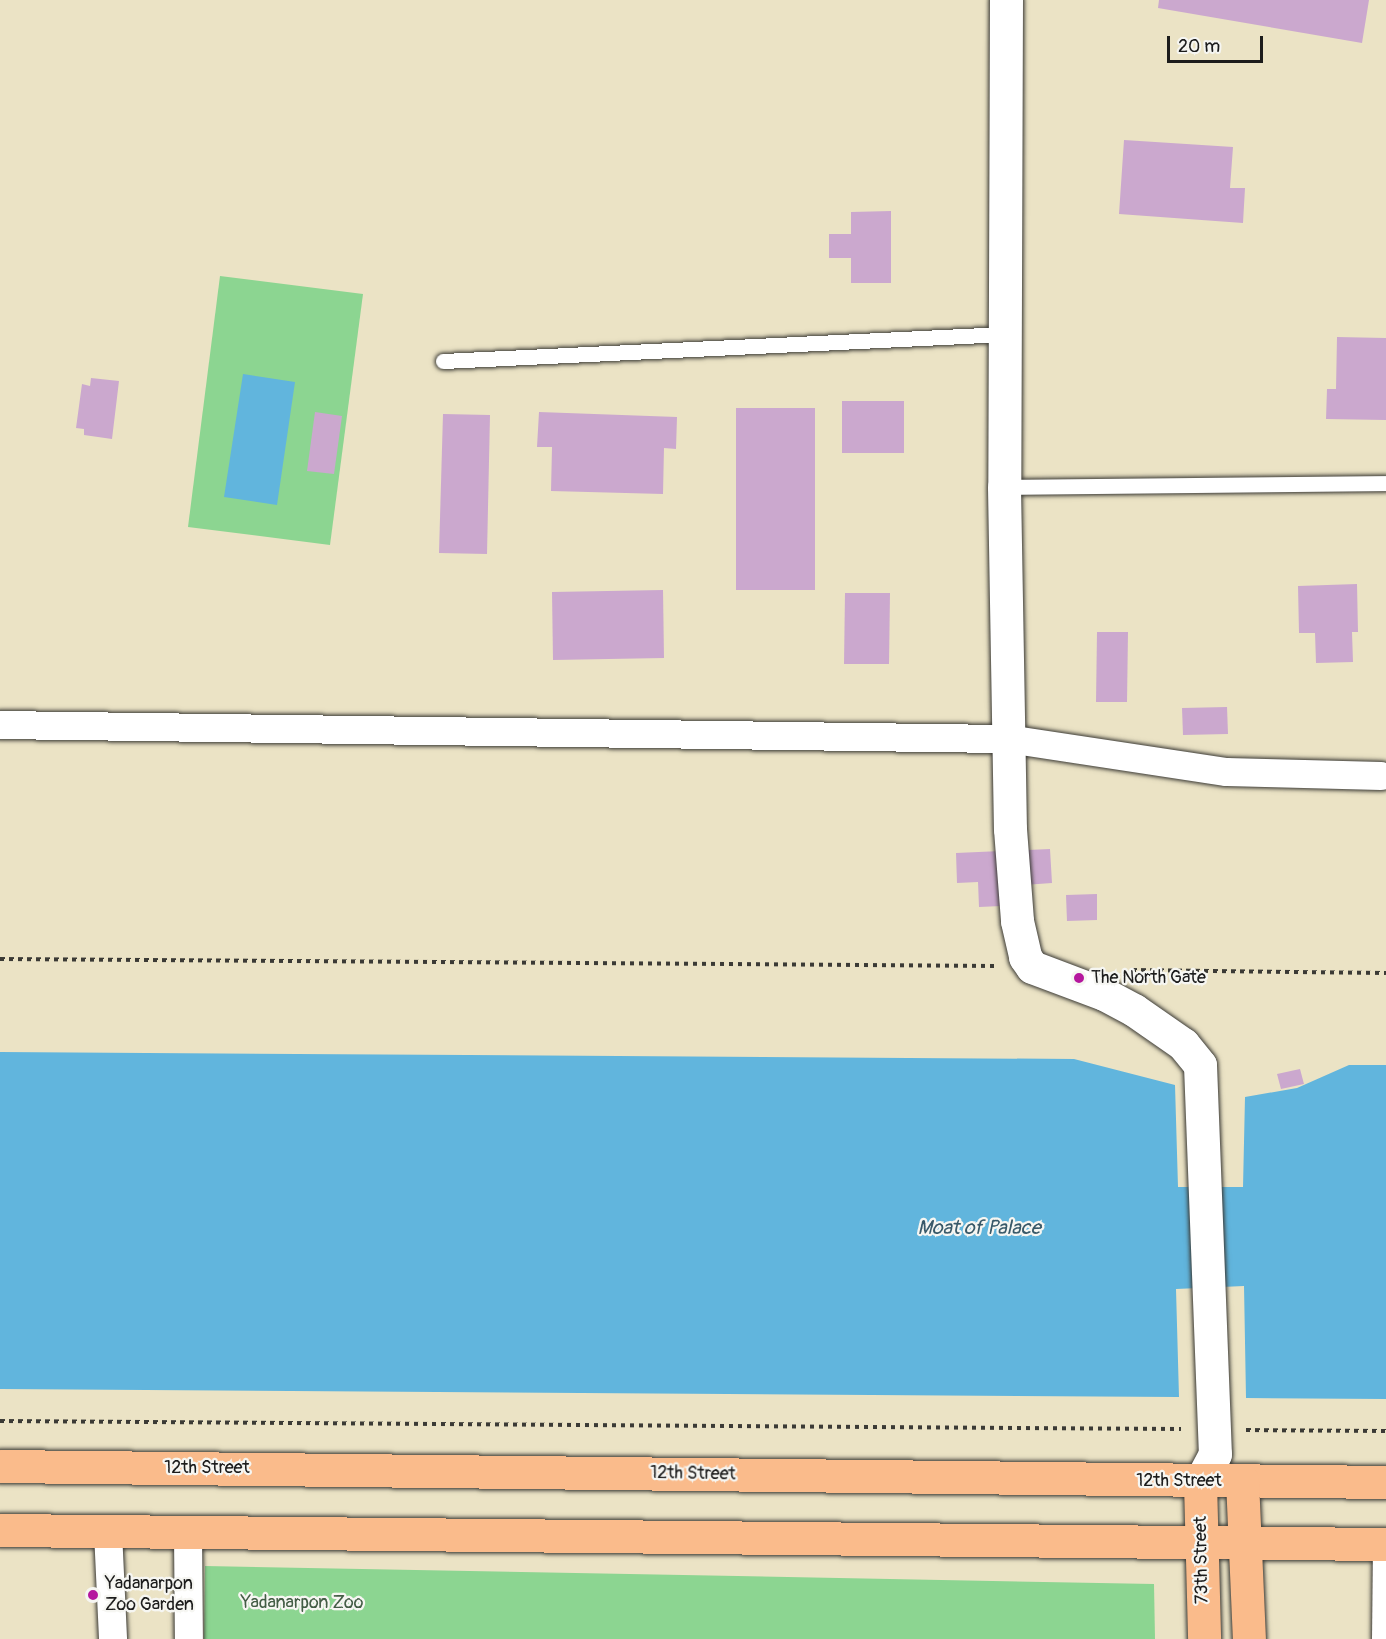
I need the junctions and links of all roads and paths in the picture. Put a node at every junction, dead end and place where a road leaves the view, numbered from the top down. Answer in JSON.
{"nodes":[{"id":1,"x":1006,"y":0,"type":"edge"},
{"id":2,"x":1006,"y":334,"type":"junction"},
{"id":3,"x":443,"y":361,"type":"dead end"},
{"id":4,"x":1386,"y":483,"type":"edge"},
{"id":5,"x":1004,"y":487,"type":"junction"},
{"id":6,"x":0,"y":725,"type":"edge"},
{"id":7,"x":1008,"y":739,"type":"junction"},
{"id":8,"x":1381,"y":776,"type":"dead end"},
{"id":9,"x":0,"y":959,"type":"edge"},
{"id":10,"x":1032,"y":968,"type":"junction"},
{"id":11,"x":1120,"y":970,"type":"dead end"},
{"id":12,"x":1386,"y":973,"type":"edge"},
{"id":13,"x":0,"y":1421,"type":"edge"},
{"id":14,"x":1386,"y":1431,"type":"edge"},
{"id":15,"x":1210,"y":1443,"type":"junction"},
{"id":16,"x":0,"y":1467,"type":"edge"},
{"id":17,"x":1242,"y":1480,"type":"junction"},
{"id":18,"x":1386,"y":1482,"type":"edge"},
{"id":19,"x":0,"y":1530,"type":"edge"},
{"id":20,"x":108,"y":1532,"type":"junction"},
{"id":21,"x":188,"y":1534,"type":"junction"},
{"id":22,"x":1247,"y":1542,"type":"junction"},
{"id":23,"x":1202,"y":1543,"type":"junction"},
{"id":24,"x":1383,"y":1544,"type":"edge"},
{"id":25,"x":113,"y":1639,"type":"edge"},
{"id":26,"x":189,"y":1639,"type":"edge"},
{"id":27,"x":1204,"y":1639,"type":"edge"},
{"id":28,"x":1249,"y":1639,"type":"edge"},
{"id":29,"x":1379,"y":1639,"type":"edge"}],
"edges":[{"from":1,"to":2,"type":"street"},
{"from":2,"to":3,"type":"lane"},
{"from":2,"to":5,"type":"street"},
{"from":4,"to":5,"type":"lane"},
{"from":5,"to":7,"type":"street"},
{"from":6,"to":7,"type":"street"},
{"from":7,"to":8,"type":"street"},
{"from":7,"to":10,"type":"street"},
{"from":9,"to":10,"type":"path"},
{"from":10,"to":15,"type":"street"},
{"from":11,"to":12,"type":"path"},
{"from":13,"to":15,"type":"path"},
{"from":14,"to":15,"type":"path"},
{"from":15,"to":16,"type":"main road","name":"12th Street"},
{"from":15,"to":17,"type":"main road","name":"12th Street"},
{"from":15,"to":23,"type":"main road","name":"73th Street"},
{"from":17,"to":18,"type":"main road","name":"12th Street"},
{"from":17,"to":22,"type":"main road"},
{"from":19,"to":20,"type":"main road"},
{"from":20,"to":21,"type":"main road"},
{"from":20,"to":25,"type":"street"},
{"from":21,"to":23,"type":"main road"},
{"from":21,"to":26,"type":"street"},
{"from":22,"to":23,"type":"main road"},
{"from":22,"to":24,"type":"main road"},
{"from":22,"to":28,"type":"main road"},
{"from":23,"to":27,"type":"main road","name":"73th Street"},
{"from":24,"to":29,"type":"lane"}]}
